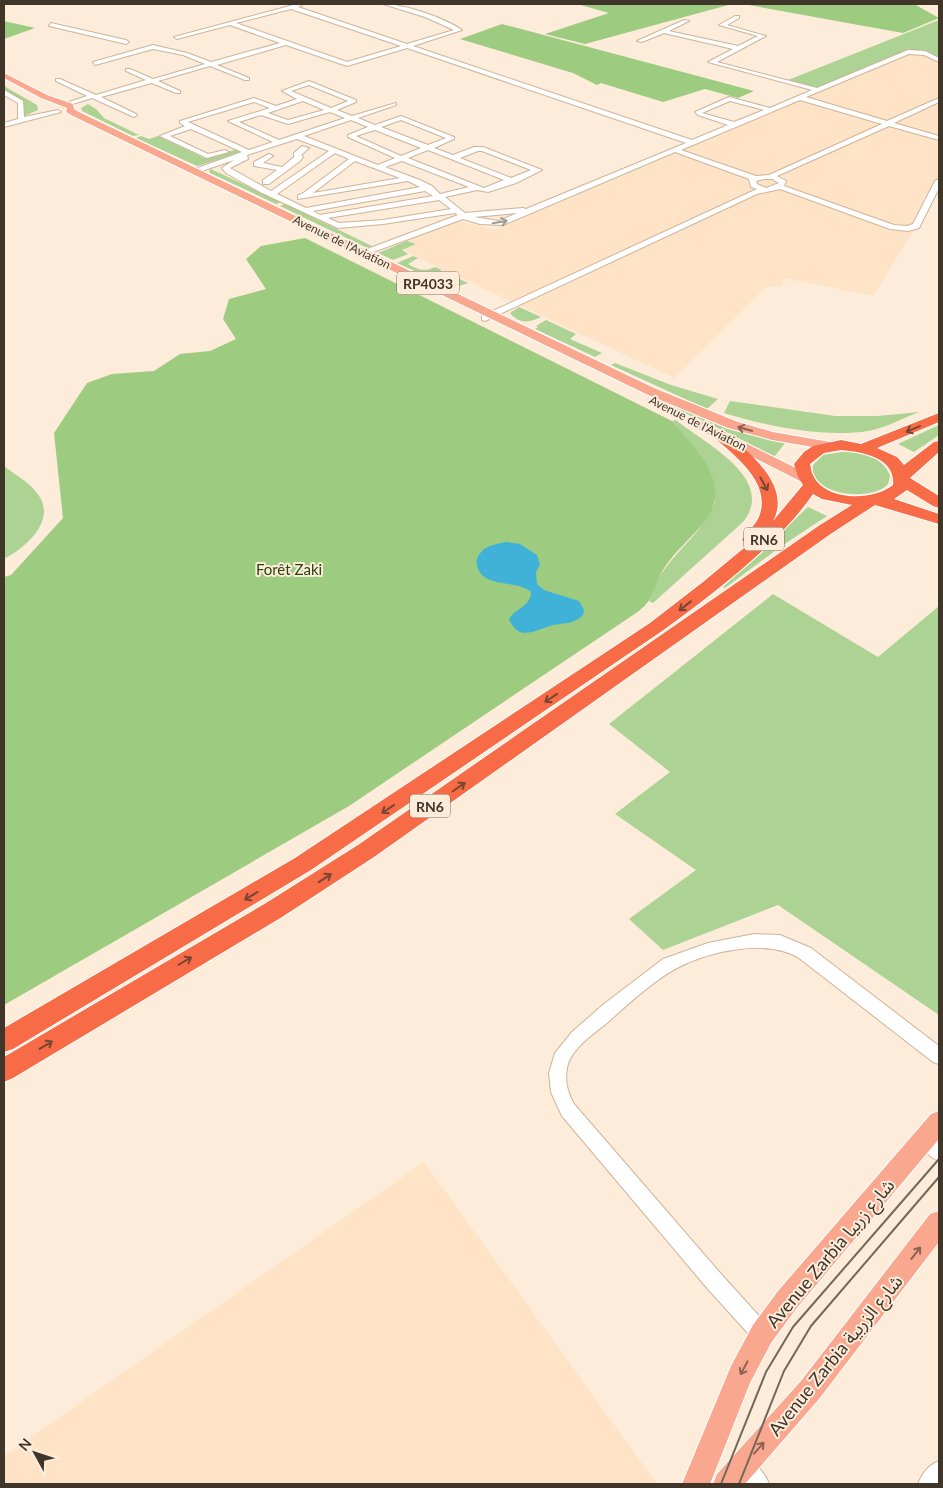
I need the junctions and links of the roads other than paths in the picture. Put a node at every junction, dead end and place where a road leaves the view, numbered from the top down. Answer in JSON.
{"nodes":[{"id":1,"x":302,"y":4,"type":"edge"},
{"id":2,"x":386,"y":4,"type":"edge"},
{"id":3,"x":292,"y":7,"type":"junction"},
{"id":4,"x":737,"y":17,"type":"dead end"},
{"id":5,"x":686,"y":20,"type":"dead end"},
{"id":6,"x":230,"y":23,"type":"junction"},
{"id":7,"x":51,"y":25,"type":"dead end"},
{"id":8,"x":663,"y":31,"type":"junction"},
{"id":9,"x":177,"y":37,"type":"dead end"},
{"id":10,"x":640,"y":41,"type":"dead end"},
{"id":11,"x":126,"y":42,"type":"dead end"},
{"id":12,"x":135,"y":43,"type":"dead end"},
{"id":13,"x":286,"y":43,"type":"junction"},
{"id":14,"x":408,"y":46,"type":"junction"},
{"id":15,"x":153,"y":47,"type":"junction"},
{"id":16,"x":738,"y":48,"type":"junction"},
{"id":17,"x":939,"y":60,"type":"edge"},
{"id":18,"x":95,"y":63,"type":"dead end"},
{"id":19,"x":210,"y":64,"type":"junction"},
{"id":20,"x":777,"y":69,"type":"dead end"},
{"id":21,"x":128,"y":70,"type":"dead end"},
{"id":22,"x":4,"y":75,"type":"edge"},
{"id":23,"x":764,"y":76,"type":"junction"},
{"id":24,"x":247,"y":79,"type":"dead end"},
{"id":25,"x":4,"y":80,"type":"edge"},
{"id":26,"x":58,"y":80,"type":"dead end"},
{"id":27,"x":152,"y":80,"type":"junction"},
{"id":28,"x":820,"y":90,"type":"junction"},
{"id":29,"x":4,"y":92,"type":"edge"},
{"id":30,"x":178,"y":92,"type":"dead end"},
{"id":31,"x":96,"y":97,"type":"junction"},
{"id":32,"x":801,"y":98,"type":"junction"},
{"id":33,"x":304,"y":99,"type":"junction"},
{"id":34,"x":939,"y":100,"type":"edge"},
{"id":35,"x":394,"y":104,"type":"dead end"},
{"id":36,"x":939,"y":105,"type":"edge"},
{"id":37,"x":276,"y":108,"type":"junction"},
{"id":38,"x":60,"y":109,"type":"junction"},
{"id":39,"x":330,"y":109,"type":"junction"},
{"id":40,"x":771,"y":110,"type":"junction"},
{"id":41,"x":211,"y":113,"type":"junction"},
{"id":42,"x":262,"y":113,"type":"junction"},
{"id":43,"x":134,"y":115,"type":"dead end"},
{"id":44,"x":350,"y":118,"type":"junction"},
{"id":45,"x":21,"y":120,"type":"junction"},
{"id":46,"x":233,"y":122,"type":"junction"},
{"id":47,"x":892,"y":124,"type":"junction"},
{"id":48,"x":4,"y":125,"type":"edge"},
{"id":49,"x":735,"y":125,"type":"junction"},
{"id":50,"x":191,"y":126,"type":"junction"},
{"id":51,"x":374,"y":127,"type":"junction"},
{"id":52,"x":296,"y":136,"type":"junction"},
{"id":53,"x":269,"y":138,"type":"junction"},
{"id":54,"x":939,"y":138,"type":"edge"},
{"id":55,"x":278,"y":142,"type":"junction"},
{"id":56,"x":694,"y":142,"type":"junction"},
{"id":57,"x":305,"y":148,"type":"dead end"},
{"id":58,"x":428,"y":148,"type":"junction"},
{"id":59,"x":675,"y":150,"type":"junction"},
{"id":60,"x":243,"y":151,"type":"junction"},
{"id":61,"x":333,"y":151,"type":"junction"},
{"id":62,"x":269,"y":156,"type":"dead end"},
{"id":63,"x":403,"y":157,"type":"junction"},
{"id":64,"x":354,"y":158,"type":"junction"},
{"id":65,"x":453,"y":158,"type":"junction"},
{"id":66,"x":816,"y":159,"type":"junction"},
{"id":67,"x":295,"y":160,"type":"junction"},
{"id":68,"x":315,"y":166,"type":"junction"},
{"id":69,"x":378,"y":168,"type":"junction"},
{"id":70,"x":193,"y":171,"type":"junction"},
{"id":71,"x":281,"y":171,"type":"junction"},
{"id":72,"x":770,"y":177,"type":"junction"},
{"id":73,"x":298,"y":179,"type":"junction"},
{"id":74,"x":408,"y":179,"type":"junction"},
{"id":75,"x":512,"y":181,"type":"junction"},
{"id":76,"x":939,"y":181,"type":"edge"},
{"id":77,"x":266,"y":182,"type":"dead end"},
{"id":78,"x":311,"y":182,"type":"dead end"},
{"id":79,"x":754,"y":182,"type":"junction"},
{"id":80,"x":320,"y":184,"type":"junction"},
{"id":81,"x":781,"y":184,"type":"junction"},
{"id":82,"x":368,"y":186,"type":"junction"},
{"id":83,"x":428,"y":188,"type":"junction"},
{"id":84,"x":477,"y":188,"type":"junction"},
{"id":85,"x":763,"y":188,"type":"junction"},
{"id":86,"x":336,"y":191,"type":"junction"},
{"id":87,"x":272,"y":194,"type":"junction"},
{"id":88,"x":301,"y":196,"type":"junction"},
{"id":89,"x":440,"y":196,"type":"junction"},
{"id":90,"x":377,"y":197,"type":"junction"},
{"id":91,"x":288,"y":201,"type":"junction"},
{"id":92,"x":349,"y":201,"type":"junction"},
{"id":93,"x":271,"y":207,"type":"junction"},
{"id":94,"x":305,"y":210,"type":"junction"},
{"id":95,"x":363,"y":210,"type":"junction"},
{"id":96,"x":460,"y":213,"type":"junction"},
{"id":97,"x":320,"y":218,"type":"junction"},
{"id":98,"x":375,"y":223,"type":"junction"},
{"id":99,"x":366,"y":253,"type":"junction"},
{"id":100,"x":485,"y":315,"type":"junction"},
{"id":101,"x":939,"y":417,"type":"edge"},
{"id":102,"x":720,"y":435,"type":"junction"},
{"id":103,"x":939,"y":445,"type":"edge"},
{"id":104,"x":830,"y":446,"type":"junction"},
{"id":105,"x":864,"y":448,"type":"junction"},
{"id":106,"x":902,"y":478,"type":"junction"},
{"id":107,"x":808,"y":482,"type":"junction"},
{"id":108,"x":875,"y":501,"type":"junction"},
{"id":109,"x":939,"y":503,"type":"edge"},
{"id":110,"x":939,"y":519,"type":"edge"},
{"id":111,"x":723,"y":575,"type":"junction"},
{"id":112,"x":4,"y":1041,"type":"edge"},
{"id":113,"x":939,"y":1056,"type":"edge"},
{"id":114,"x":4,"y":1070,"type":"edge"},
{"id":115,"x":935,"y":1137,"type":"edge"},
{"id":116,"x":939,"y":1223,"type":"edge"},
{"id":117,"x":762,"y":1334,"type":"junction"},
{"id":118,"x":939,"y":1472,"type":"edge"},
{"id":119,"x":743,"y":1479,"type":"edge"},
{"id":120,"x":696,"y":1484,"type":"edge"},
{"id":121,"x":929,"y":1484,"type":"edge"}],
"edges":[{"from":1,"to":3,"type":"street"},
{"from":2,"to":14,"type":"street"},
{"from":3,"to":6,"type":"street"},
{"from":3,"to":14,"type":"street"},
{"from":4,"to":16,"type":"street"},
{"from":5,"to":8,"type":"street"},
{"from":6,"to":9,"type":"street"},
{"from":6,"to":13,"type":"street"},
{"from":7,"to":11,"type":"street"},
{"from":8,"to":10,"type":"street"},
{"from":8,"to":16,"type":"street"},
{"from":12,"to":15,"type":"street"},
{"from":13,"to":14,"type":"street"},
{"from":13,"to":19,"type":"street"},
{"from":14,"to":56,"type":"street"},
{"from":15,"to":18,"type":"street"},
{"from":15,"to":19,"type":"street"},
{"from":16,"to":23,"type":"street"},
{"from":17,"to":28,"type":"street"},
{"from":19,"to":24,"type":"street"},
{"from":19,"to":27,"type":"street"},
{"from":20,"to":23,"type":"street"},
{"from":21,"to":27,"type":"street"},
{"from":22,"to":38,"type":"main road","name":"Avenue de l'Aviation","number":"RP4033"},
{"from":23,"to":28,"type":"street"},
{"from":25,"to":38,"type":"main road","name":"Avenue de l'Aviation","number":"RP4033"},
{"from":26,"to":31,"type":"street"},
{"from":27,"to":30,"type":"street"},
{"from":27,"to":31,"type":"street"},
{"from":28,"to":32,"type":"street"},
{"from":29,"to":45,"type":"street"},
{"from":31,"to":38,"type":"street"},
{"from":31,"to":43,"type":"street"},
{"from":32,"to":40,"type":"street"},
{"from":32,"to":47,"type":"street"},
{"from":33,"to":37,"type":"street"},
{"from":33,"to":39,"type":"street"},
{"from":33,"to":39,"type":"street"},
{"from":34,"to":47,"type":"street"},
{"from":35,"to":44,"type":"street"},
{"from":36,"to":47,"type":"street"},
{"from":37,"to":41,"type":"street"},
{"from":37,"to":42,"type":"street"},
{"from":38,"to":45,"type":"street"},
{"from":38,"to":70,"type":"main road","name":"Avenue de l'Aviation","number":"RP4033"},
{"from":38,"to":100,"type":"main road","name":"Avenue de l'Aviation","number":"RP4033"},
{"from":39,"to":42,"type":"street"},
{"from":39,"to":44,"type":"street"},
{"from":40,"to":49,"type":"street"},
{"from":40,"to":49,"type":"street"},
{"from":41,"to":46,"type":"street"},
{"from":41,"to":50,"type":"street"},
{"from":42,"to":46,"type":"street"},
{"from":44,"to":51,"type":"street"},
{"from":44,"to":52,"type":"street"},
{"from":45,"to":48,"type":"street"},
{"from":46,"to":53,"type":"street"},
{"from":47,"to":54,"type":"street"},
{"from":47,"to":66,"type":"street"},
{"from":49,"to":56,"type":"street"},
{"from":50,"to":60,"type":"street"},
{"from":50,"to":60,"type":"street"},
{"from":51,"to":58,"type":"street"},
{"from":51,"to":58,"type":"street"},
{"from":51,"to":63,"type":"street"},
{"from":52,"to":55,"type":"street"},
{"from":52,"to":61,"type":"street"},
{"from":53,"to":55,"type":"street"},
{"from":53,"to":60,"type":"street"},
{"from":55,"to":60,"type":"street"},
{"from":56,"to":59,"type":"street"},
{"from":57,"to":67,"type":"street"},
{"from":58,"to":63,"type":"street"},
{"from":58,"to":65,"type":"street"},
{"from":59,"to":79,"type":"street"},
{"from":59,"to":96,"type":"street"},
{"from":60,"to":70,"type":"street"},
{"from":60,"to":87,"type":"street"},
{"from":61,"to":64,"type":"street"},
{"from":61,"to":68,"type":"street"},
{"from":62,"to":71,"type":"street"},
{"from":63,"to":69,"type":"street"},
{"from":63,"to":84,"type":"street"},
{"from":64,"to":69,"type":"street"},
{"from":64,"to":80,"type":"street"},
{"from":65,"to":75,"type":"street"},
{"from":65,"to":75,"type":"street"},
{"from":66,"to":72,"type":"street"},
{"from":66,"to":81,"type":"street"},
{"from":67,"to":68,"type":"street"},
{"from":67,"to":71,"type":"street"},
{"from":68,"to":73,"type":"street"},
{"from":69,"to":74,"type":"street"},
{"from":70,"to":93,"type":"main road","name":"Avenue de l'Aviation","number":"RP4033"},
{"from":71,"to":73,"type":"street"},
{"from":71,"to":77,"type":"street"},
{"from":72,"to":79,"type":"street"},
{"from":72,"to":81,"type":"street"},
{"from":73,"to":87,"type":"street"},
{"from":74,"to":82,"type":"street"},
{"from":74,"to":83,"type":"street"},
{"from":75,"to":84,"type":"street"},
{"from":76,"to":81,"type":"street"},
{"from":78,"to":80,"type":"street"},
{"from":79,"to":85,"type":"street"},
{"from":79,"to":100,"type":"street"},
{"from":80,"to":88,"type":"street"},
{"from":81,"to":85,"type":"street"},
{"from":82,"to":86,"type":"street"},
{"from":82,"to":90,"type":"street"},
{"from":83,"to":89,"type":"street"},
{"from":83,"to":90,"type":"street"},
{"from":84,"to":89,"type":"street"},
{"from":85,"to":100,"type":"street"},
{"from":86,"to":88,"type":"street"},
{"from":86,"to":92,"type":"street"},
{"from":87,"to":91,"type":"street"},
{"from":88,"to":91,"type":"street"},
{"from":89,"to":95,"type":"street"},
{"from":89,"to":96,"type":"street"},
{"from":90,"to":92,"type":"street"},
{"from":91,"to":93,"type":"street"},
{"from":91,"to":94,"type":"street"},
{"from":92,"to":94,"type":"street"},
{"from":92,"to":95,"type":"street"},
{"from":93,"to":99,"type":"main road","name":"Avenue de l'Aviation","number":"RP4033"},
{"from":94,"to":97,"type":"street"},
{"from":95,"to":97,"type":"street"},
{"from":95,"to":98,"type":"street"},
{"from":96,"to":98,"type":"street"},
{"from":96,"to":99,"type":"street"},
{"from":97,"to":98,"type":"street"},
{"from":99,"to":100,"type":"main road","name":"Avenue de l'Aviation","number":"RP4033"},
{"from":100,"to":102,"type":"main road","name":"Avenue de l'Aviation","number":"RP4033"},
{"from":104,"to":100,"type":"main road","name":"Avenue de l'Aviation","number":"RP4033","one_way":true},
{"from":101,"to":105,"type":"highway","number":"RN6","one_way":true},
{"from":102,"to":107,"type":"main road","name":"Avenue de l'Aviation","number":"RP4033"},
{"from":102,"to":111,"type":"highway","one_way":true},
{"from":103,"to":106,"type":"highway","number":"RN6"},
{"from":104,"to":105,"type":"highway","number":"RN6"},
{"from":104,"to":107,"type":"highway","number":"RN6"},
{"from":105,"to":106,"type":"highway","number":"RN6"},
{"from":106,"to":108,"type":"highway","number":"RN6"},
{"from":106,"to":109,"type":"highway"},
{"from":107,"to":108,"type":"highway"},
{"from":107,"to":111,"type":"highway","number":"RN6"},
{"from":108,"to":110,"type":"highway"},
{"from":114,"to":108,"type":"highway","number":"RN6","one_way":true},
{"from":111,"to":112,"type":"highway","number":"RN6","one_way":true},
{"from":113,"to":117,"type":"street"},
{"from":115,"to":117,"type":"main road","name":"Avenue Zarbia شارع زربيا"},
{"from":119,"to":116,"type":"main road","name":"Avenue Zarbia شارع الزربية","one_way":true},
{"from":117,"to":120,"type":"main road","name":"Avenue Zarbia شارع زربيا","one_way":true},
{"from":118,"to":121,"type":"street"}]}
